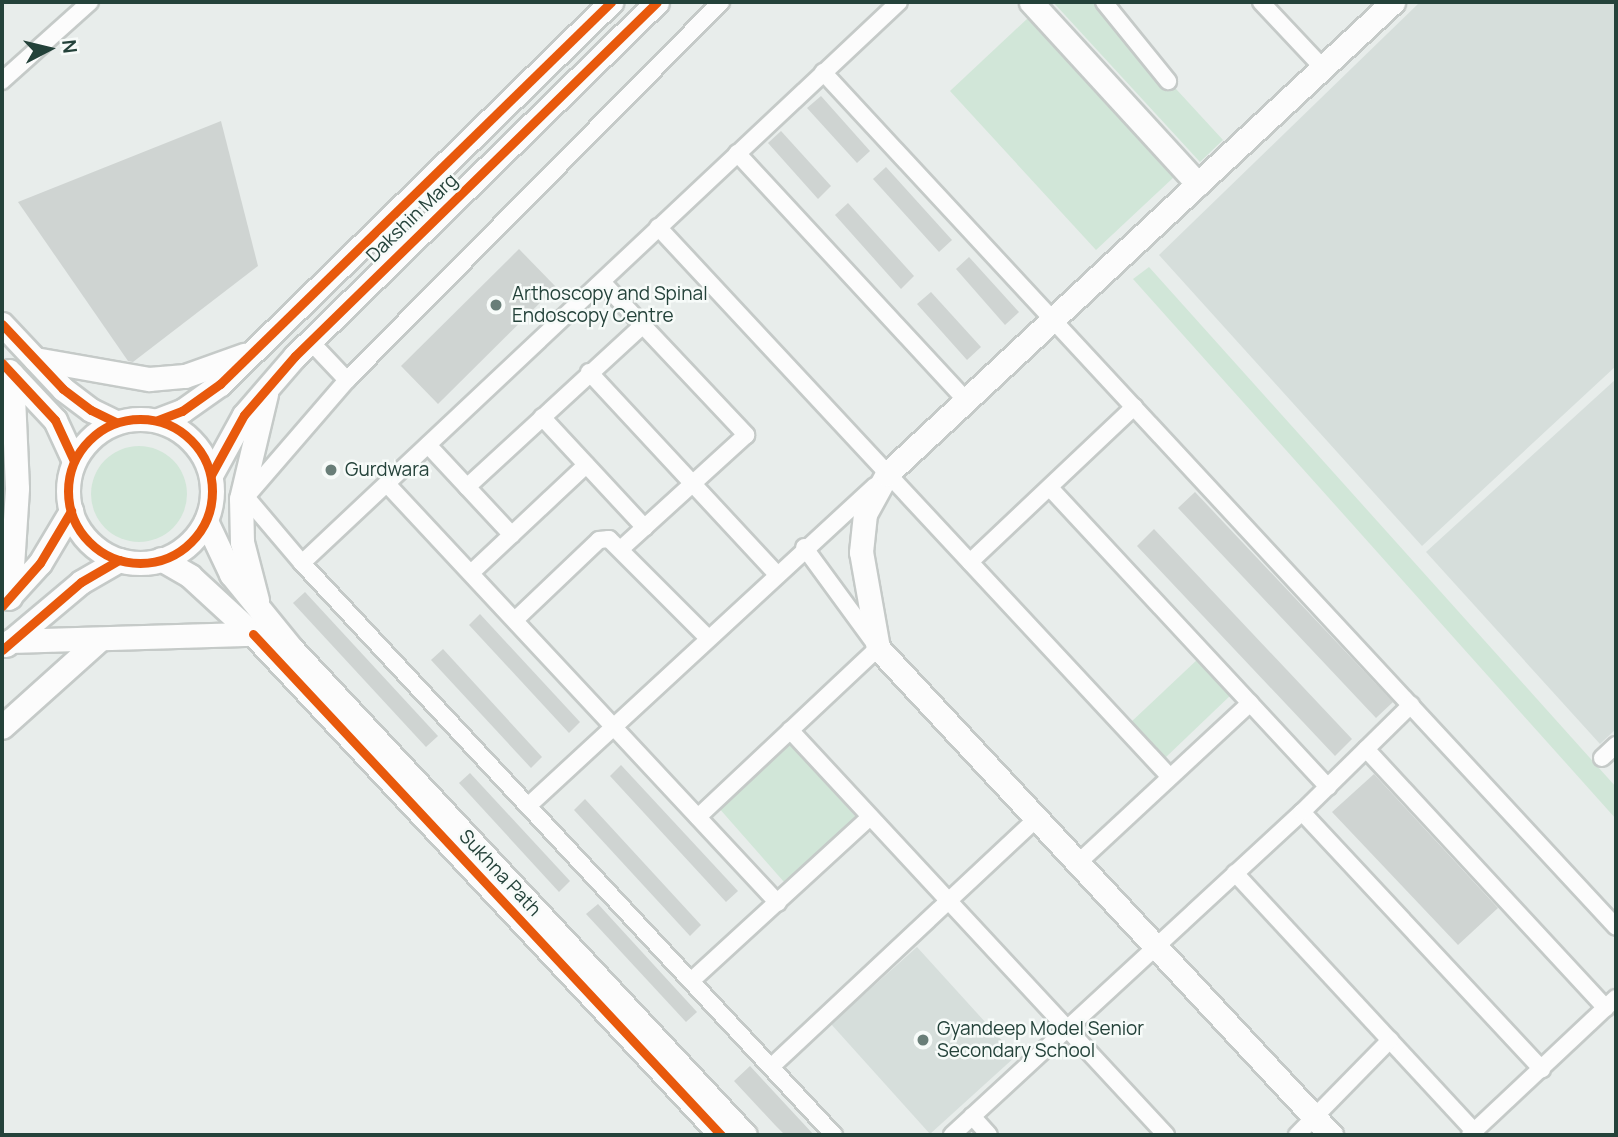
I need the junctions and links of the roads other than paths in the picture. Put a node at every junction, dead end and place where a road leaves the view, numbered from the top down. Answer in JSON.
{"nodes":[{"id":1,"x":90,"y":2,"type":"edge"},
{"id":2,"x":611,"y":2,"type":"edge"},
{"id":3,"x":657,"y":2,"type":"edge"},
{"id":4,"x":721,"y":2,"type":"edge"},
{"id":5,"x":899,"y":2,"type":"edge"},
{"id":6,"x":1031,"y":2,"type":"edge"},
{"id":7,"x":1104,"y":2,"type":"edge"},
{"id":8,"x":1261,"y":2,"type":"edge"},
{"id":9,"x":1394,"y":2,"type":"edge"},
{"id":10,"x":1323,"y":68,"type":"junction"},
{"id":11,"x":822,"y":72,"type":"junction"},
{"id":12,"x":2,"y":81,"type":"edge"},
{"id":13,"x":1168,"y":81,"type":"dead end"},
{"id":14,"x":737,"y":153,"type":"junction"},
{"id":15,"x":1198,"y":184,"type":"junction"},
{"id":16,"x":658,"y":228,"type":"junction"},
{"id":17,"x":603,"y":283,"type":"junction"},
{"id":18,"x":1051,"y":318,"type":"junction"},
{"id":19,"x":2,"y":324,"type":"edge"},
{"id":20,"x":643,"y":324,"type":"junction"},
{"id":21,"x":310,"y":341,"type":"junction"},
{"id":22,"x":253,"y":352,"type":"junction"},
{"id":23,"x":35,"y":359,"type":"junction"},
{"id":24,"x":7,"y":368,"type":"edge"},
{"id":25,"x":589,"y":372,"type":"junction"},
{"id":26,"x":347,"y":380,"type":"junction"},
{"id":27,"x":268,"y":388,"type":"junction"},
{"id":28,"x":966,"y":400,"type":"junction"},
{"id":29,"x":1134,"y":407,"type":"junction"},
{"id":30,"x":542,"y":417,"type":"junction"},
{"id":31,"x":158,"y":420,"type":"junction"},
{"id":32,"x":116,"y":422,"type":"junction"},
{"id":33,"x":428,"y":445,"type":"junction"},
{"id":34,"x":74,"y":461,"type":"junction"},
{"id":35,"x":586,"y":465,"type":"junction"},
{"id":36,"x":211,"y":475,"type":"junction"},
{"id":37,"x":885,"y":477,"type":"junction"},
{"id":38,"x":692,"y":483,"type":"junction"},
{"id":39,"x":387,"y":484,"type":"junction"},
{"id":40,"x":467,"y":487,"type":"junction"},
{"id":41,"x":1051,"y":489,"type":"junction"},
{"id":42,"x":71,"y":511,"type":"junction"},
{"id":43,"x":206,"y":521,"type":"junction"},
{"id":44,"x":645,"y":528,"type":"junction"},
{"id":45,"x":512,"y":535,"type":"junction"},
{"id":46,"x":804,"y":547,"type":"junction"},
{"id":47,"x":622,"y":548,"type":"junction"},
{"id":48,"x":161,"y":559,"type":"junction"},
{"id":49,"x":119,"y":560,"type":"junction"},
{"id":50,"x":970,"y":562,"type":"junction"},
{"id":51,"x":302,"y":563,"type":"junction"},
{"id":52,"x":471,"y":573,"type":"junction"},
{"id":53,"x":776,"y":573,"type":"junction"},
{"id":54,"x":6,"y":601,"type":"edge"},
{"id":55,"x":259,"y":607,"type":"junction"},
{"id":56,"x":515,"y":620,"type":"junction"},
{"id":57,"x":253,"y":634,"type":"junction"},
{"id":58,"x":708,"y":638,"type":"junction"},
{"id":59,"x":99,"y":640,"type":"junction"},
{"id":60,"x":6,"y":645,"type":"edge"},
{"id":61,"x":878,"y":648,"type":"junction"},
{"id":62,"x":1250,"y":703,"type":"junction"},
{"id":63,"x":1411,"y":705,"type":"junction"},
{"id":64,"x":2,"y":727,"type":"edge"},
{"id":65,"x":614,"y":727,"type":"junction"},
{"id":66,"x":790,"y":730,"type":"junction"},
{"id":67,"x":1616,"y":745,"type":"edge"},
{"id":68,"x":1366,"y":749,"type":"junction"},
{"id":69,"x":1602,"y":758,"type":"dead end"},
{"id":70,"x":1169,"y":776,"type":"junction"},
{"id":71,"x":1328,"y":787,"type":"junction"},
{"id":72,"x":528,"y":806,"type":"junction"},
{"id":73,"x":1302,"y":812,"type":"junction"},
{"id":74,"x":698,"y":817,"type":"junction"},
{"id":75,"x":870,"y":817,"type":"junction"},
{"id":76,"x":1037,"y":818,"type":"junction"},
{"id":77,"x":1078,"y":863,"type":"junction"},
{"id":78,"x":1235,"y":873,"type":"junction"},
{"id":79,"x":948,"y":901,"type":"junction"},
{"id":80,"x":778,"y":902,"type":"junction"},
{"id":81,"x":1616,"y":927,"type":"edge"},
{"id":82,"x":1156,"y":947,"type":"junction"},
{"id":83,"x":691,"y":981,"type":"junction"},
{"id":84,"x":1611,"y":1003,"type":"edge"},
{"id":85,"x":1068,"y":1029,"type":"junction"},
{"id":86,"x":1390,"y":1040,"type":"junction"},
{"id":87,"x":771,"y":1067,"type":"junction"},
{"id":88,"x":1542,"y":1069,"type":"junction"},
{"id":89,"x":972,"y":1116,"type":"junction"},
{"id":90,"x":1315,"y":1118,"type":"junction"},
{"id":91,"x":1472,"y":1133,"type":"edge"},
{"id":92,"x":721,"y":1135,"type":"edge"},
{"id":93,"x":745,"y":1135,"type":"edge"},
{"id":94,"x":834,"y":1135,"type":"edge"},
{"id":95,"x":952,"y":1135,"type":"edge"},
{"id":96,"x":989,"y":1135,"type":"edge"},
{"id":97,"x":1166,"y":1135,"type":"edge"},
{"id":98,"x":1297,"y":1135,"type":"edge"},
{"id":99,"x":1331,"y":1135,"type":"edge"}],
"edges":[{"from":1,"to":12,"type":"street"},
{"from":2,"to":22,"type":"main road","name":"Dakshin Marg"},
{"from":3,"to":21,"type":"main road","name":"Dakshin Marg"},
{"from":4,"to":26,"type":"street"},
{"from":5,"to":11,"type":"street"},
{"from":6,"to":15,"type":"main road"},
{"from":7,"to":13,"type":"street"},
{"from":8,"to":10,"type":"street"},
{"from":9,"to":10,"type":"main road"},
{"from":10,"to":15,"type":"main road"},
{"from":11,"to":14,"type":"street"},
{"from":11,"to":18,"type":"street"},
{"from":14,"to":16,"type":"street"},
{"from":14,"to":28,"type":"street"},
{"from":15,"to":18,"type":"main road"},
{"from":16,"to":17,"type":"street"},
{"from":16,"to":37,"type":"street"},
{"from":17,"to":20,"type":"street"},
{"from":17,"to":33,"type":"street"},
{"from":18,"to":28,"type":"main road"},
{"from":18,"to":29,"type":"street"},
{"from":19,"to":23,"type":"main road"},
{"from":20,"to":25,"type":"street"},
{"from":20,"to":38,"type":"street"},
{"from":21,"to":26,"type":"street"},
{"from":21,"to":27,"type":"main road","name":"Dakshin Marg"},
{"from":22,"to":23,"type":"main road"},
{"from":22,"to":31,"type":"main road","name":"Dakshin Marg"},
{"from":23,"to":32,"type":"main road"},
{"from":24,"to":34,"type":"main road"},
{"from":24,"to":54,"type":"main road"},
{"from":25,"to":30,"type":"street"},
{"from":25,"to":38,"type":"street"},
{"from":26,"to":51,"type":"street"},
{"from":27,"to":36,"type":"main road","name":"Dakshin Marg"},
{"from":27,"to":55,"type":"main road"},
{"from":28,"to":37,"type":"main road"},
{"from":29,"to":41,"type":"street"},
{"from":29,"to":63,"type":"street"},
{"from":30,"to":35,"type":"street"},
{"from":30,"to":40,"type":"street"},
{"from":31,"to":32,"type":"main road"},
{"from":31,"to":36,"type":"main road"},
{"from":32,"to":34,"type":"main road"},
{"from":33,"to":39,"type":"street"},
{"from":33,"to":40,"type":"street"},
{"from":34,"to":42,"type":"main road"},
{"from":35,"to":44,"type":"street"},
{"from":35,"to":45,"type":"street"},
{"from":36,"to":43,"type":"main road"},
{"from":37,"to":46,"type":"street"},
{"from":37,"to":50,"type":"street"},
{"from":37,"to":61,"type":"main road"},
{"from":38,"to":44,"type":"street"},
{"from":38,"to":53,"type":"street"},
{"from":39,"to":51,"type":"street"},
{"from":39,"to":52,"type":"street"},
{"from":40,"to":45,"type":"street"},
{"from":41,"to":50,"type":"street"},
{"from":41,"to":62,"type":"street"},
{"from":42,"to":49,"type":"main road"},
{"from":42,"to":54,"type":"main road"},
{"from":43,"to":48,"type":"main road"},
{"from":43,"to":55,"type":"main road","name":"Sukhna Path"},
{"from":44,"to":47,"type":"street"},
{"from":45,"to":52,"type":"street"},
{"from":46,"to":53,"type":"street"},
{"from":46,"to":61,"type":"street"},
{"from":47,"to":56,"type":"street"},
{"from":47,"to":58,"type":"street"},
{"from":48,"to":49,"type":"main road"},
{"from":48,"to":57,"type":"main road","name":"Sukhna Path"},
{"from":49,"to":60,"type":"main road"},
{"from":50,"to":70,"type":"street"},
{"from":51,"to":72,"type":"street"},
{"from":52,"to":56,"type":"street"},
{"from":53,"to":58,"type":"street"},
{"from":55,"to":93,"type":"main road","name":"Sukhna Path"},
{"from":56,"to":65,"type":"street"},
{"from":57,"to":59,"type":"main road"},
{"from":57,"to":92,"type":"main road","name":"Sukhna Path"},
{"from":58,"to":65,"type":"street"},
{"from":59,"to":60,"type":"main road"},
{"from":59,"to":64,"type":"main road"},
{"from":61,"to":66,"type":"street"},
{"from":61,"to":76,"type":"main road"},
{"from":62,"to":70,"type":"street"},
{"from":62,"to":71,"type":"street"},
{"from":63,"to":68,"type":"street"},
{"from":63,"to":81,"type":"street"},
{"from":65,"to":72,"type":"street"},
{"from":65,"to":74,"type":"street"},
{"from":66,"to":74,"type":"street"},
{"from":66,"to":75,"type":"street"},
{"from":67,"to":69,"type":"street"},
{"from":68,"to":71,"type":"street"},
{"from":68,"to":84,"type":"street"},
{"from":70,"to":77,"type":"street"},
{"from":71,"to":73,"type":"street"},
{"from":72,"to":83,"type":"street"},
{"from":73,"to":78,"type":"street"},
{"from":73,"to":88,"type":"street"},
{"from":74,"to":80,"type":"street"},
{"from":75,"to":79,"type":"street"},
{"from":75,"to":80,"type":"street"},
{"from":76,"to":77,"type":"main road"},
{"from":76,"to":79,"type":"street"},
{"from":77,"to":82,"type":"main road"},
{"from":78,"to":82,"type":"street"},
{"from":78,"to":86,"type":"street"},
{"from":79,"to":85,"type":"street"},
{"from":79,"to":87,"type":"street"},
{"from":80,"to":83,"type":"street"},
{"from":82,"to":85,"type":"street"},
{"from":82,"to":90,"type":"main road"},
{"from":83,"to":87,"type":"street"},
{"from":84,"to":88,"type":"street"},
{"from":85,"to":89,"type":"street"},
{"from":85,"to":97,"type":"street"},
{"from":86,"to":90,"type":"street"},
{"from":86,"to":91,"type":"street"},
{"from":87,"to":94,"type":"street"},
{"from":88,"to":91,"type":"street"},
{"from":89,"to":95,"type":"street"},
{"from":89,"to":96,"type":"street"},
{"from":90,"to":98,"type":"street"},
{"from":90,"to":99,"type":"main road"}]}
